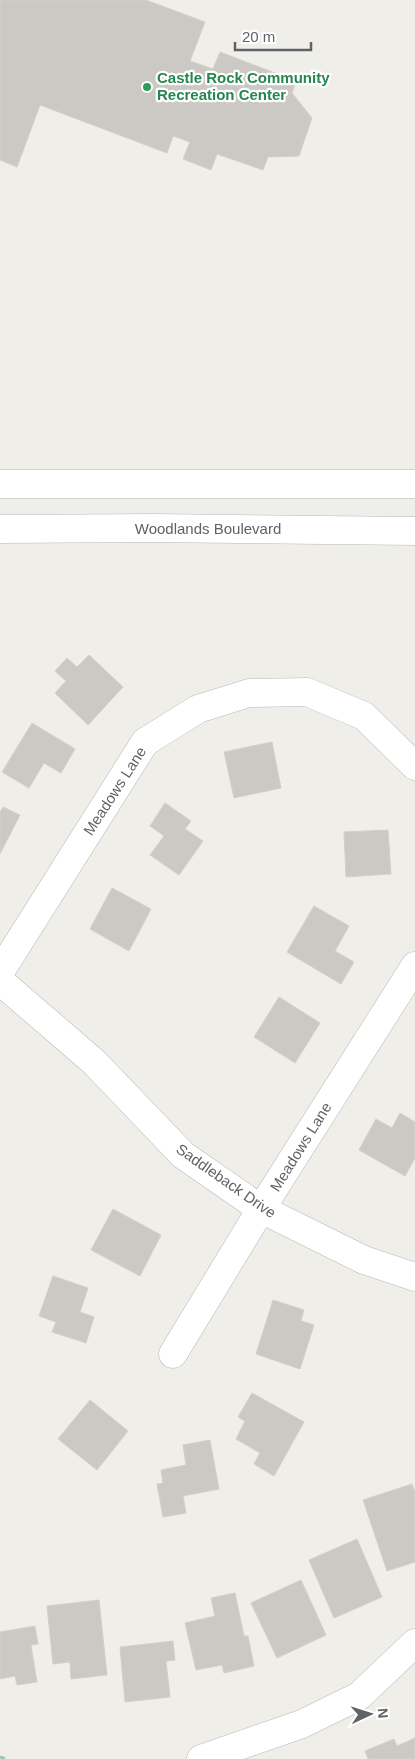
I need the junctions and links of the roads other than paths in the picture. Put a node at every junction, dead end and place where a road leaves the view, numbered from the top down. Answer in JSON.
{"nodes":[{"id":1,"x":0,"y":484,"type":"edge"},
{"id":2,"x":415,"y":484,"type":"edge"},
{"id":3,"x":0,"y":529,"type":"edge"},
{"id":4,"x":415,"y":531,"type":"edge"},
{"id":5,"x":415,"y":766,"type":"edge"},
{"id":6,"x":415,"y":966,"type":"edge"},
{"id":7,"x":0,"y":972,"type":"edge"},
{"id":8,"x":0,"y":981,"type":"edge"},
{"id":9,"x":261,"y":1209,"type":"junction"},
{"id":10,"x":415,"y":1276,"type":"edge"},
{"id":11,"x":173,"y":1354,"type":"dead end"},
{"id":12,"x":415,"y":1643,"type":"edge"},
{"id":13,"x":200,"y":1759,"type":"edge"}],
"edges":[{"from":1,"to":2,"type":"street"},
{"from":3,"to":4,"type":"street","name":"Woodlands Boulevard"},
{"from":5,"to":7,"type":"street","name":"Meadows Lane"},
{"from":6,"to":9,"type":"street","name":"Meadows Lane"},
{"from":8,"to":9,"type":"street","name":"Saddleback Drive"},
{"from":9,"to":10,"type":"street","name":"Saddleback Drive"},
{"from":9,"to":11,"type":"street","name":"Meadows Lane"},
{"from":12,"to":13,"type":"street"}]}
